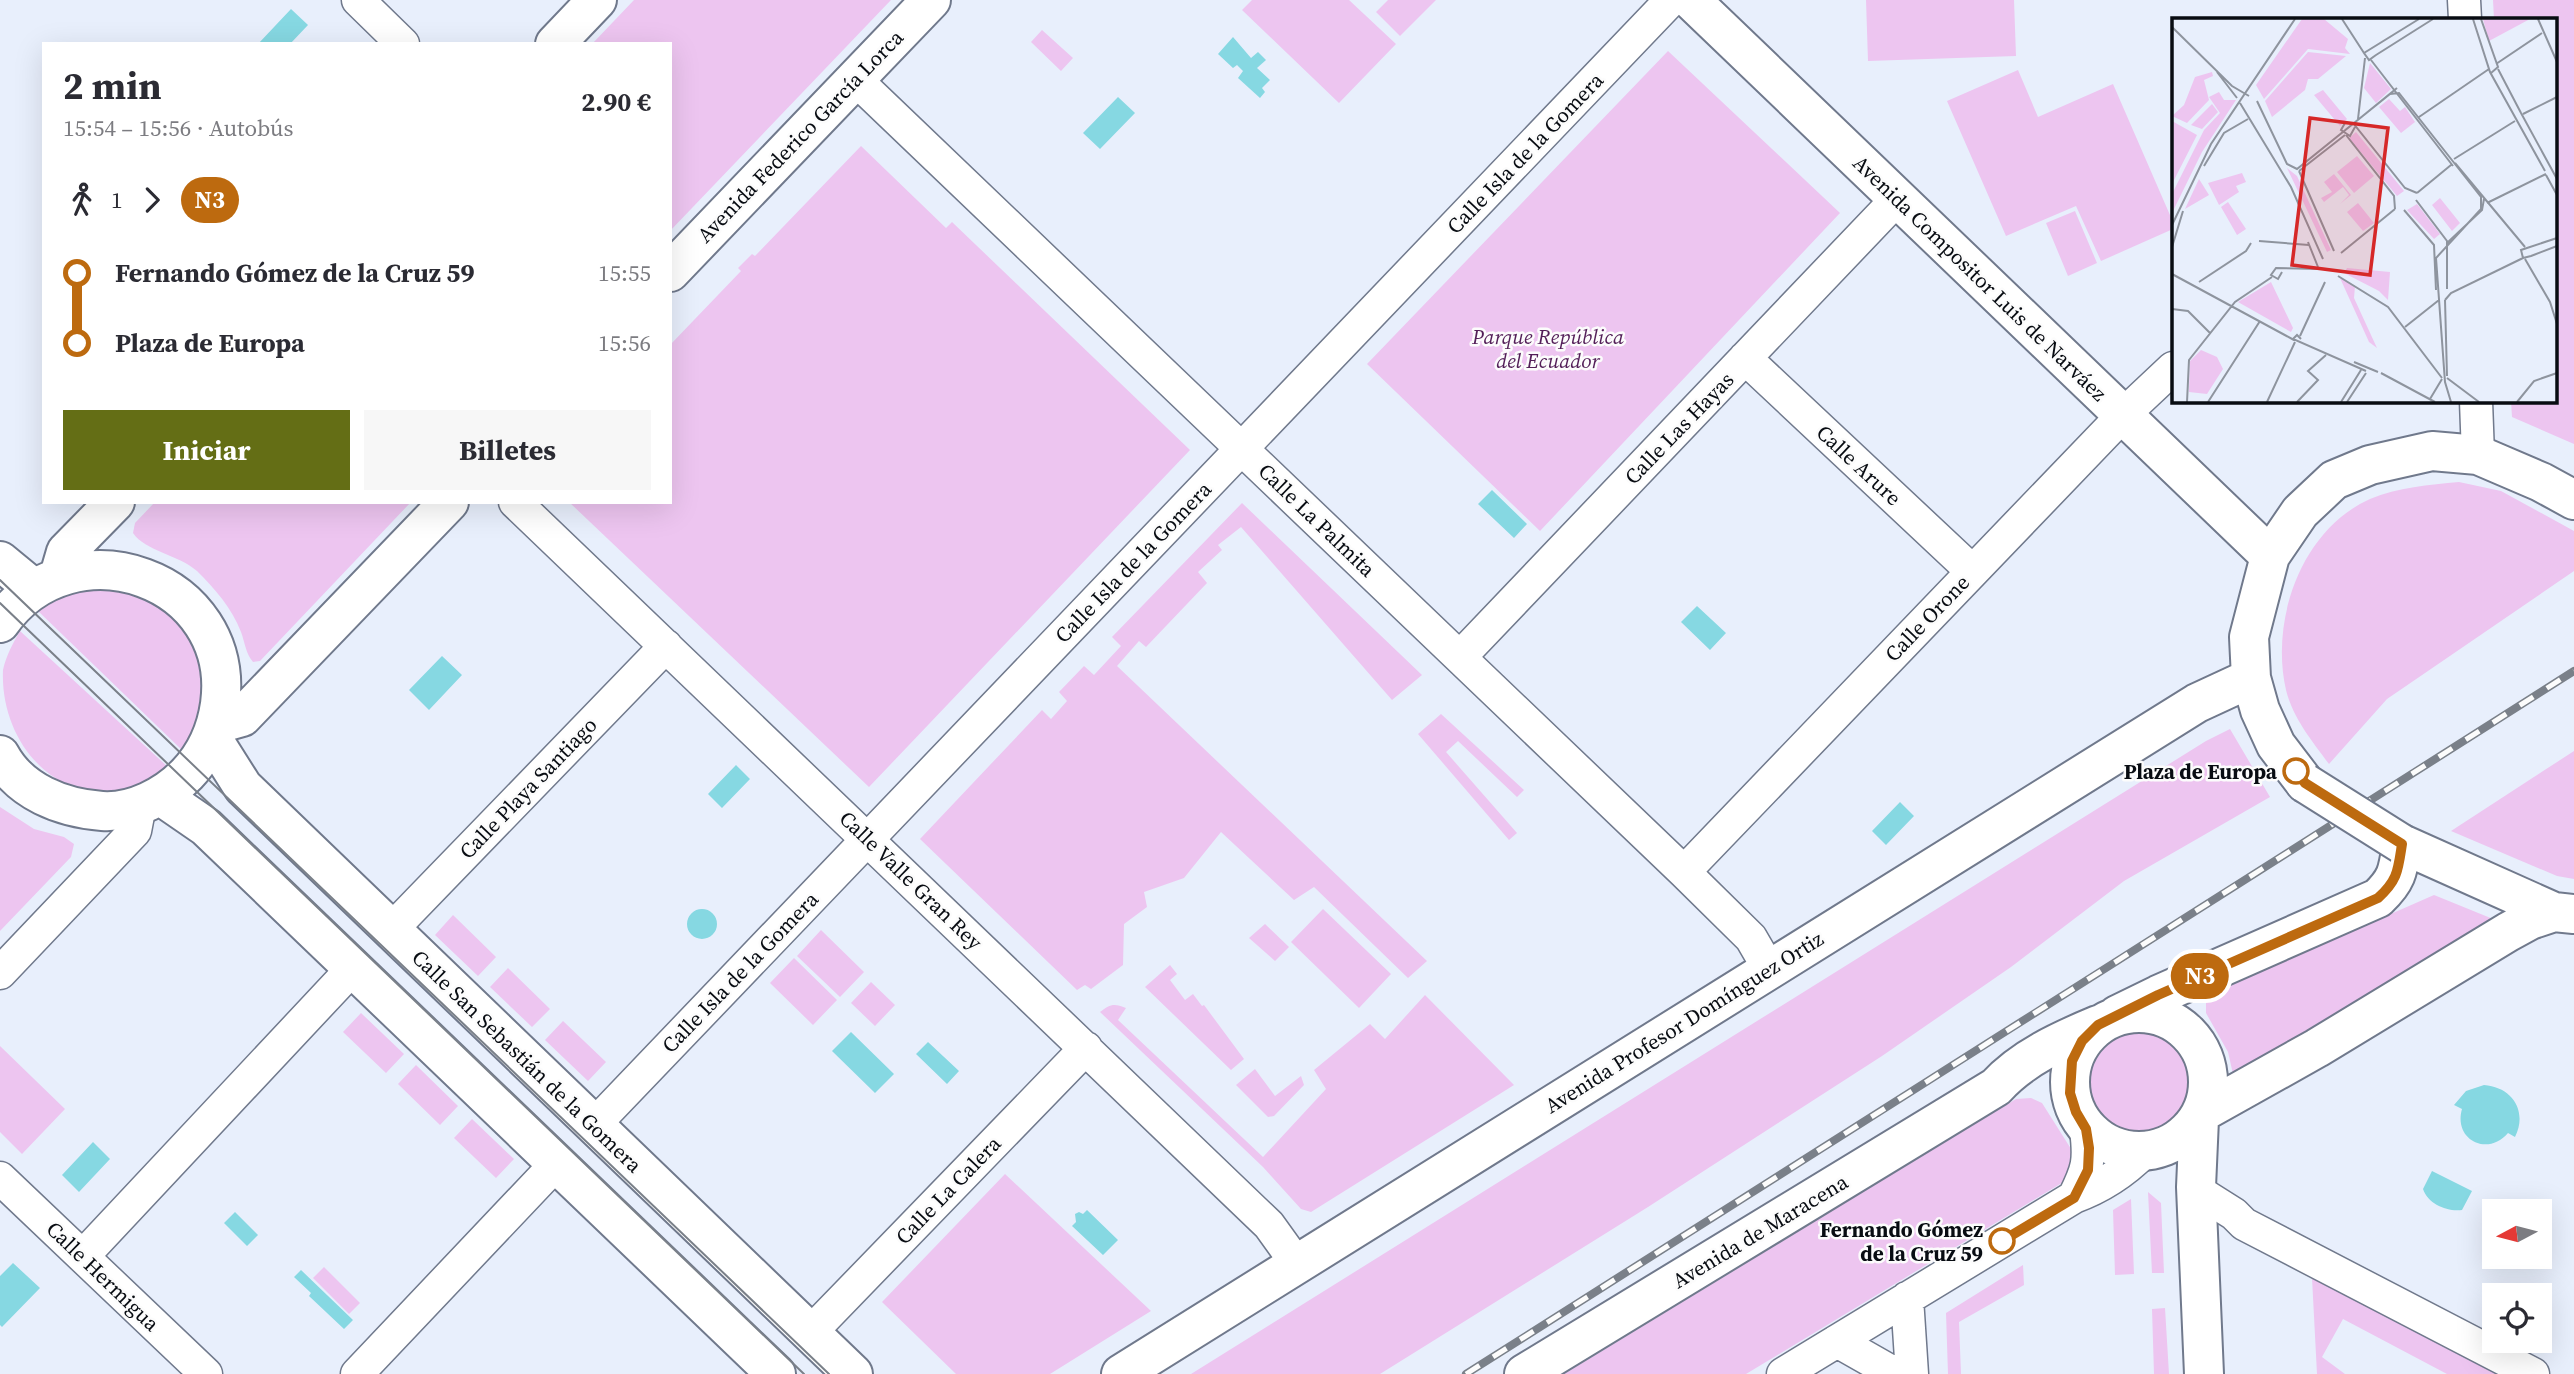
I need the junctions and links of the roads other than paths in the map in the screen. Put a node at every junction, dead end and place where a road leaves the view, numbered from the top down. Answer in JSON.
{"nodes":[{"id":1,"x":358,"y":0,"type":"edge"},
{"id":2,"x":384,"y":0,"type":"edge"},
{"id":3,"x":597,"y":0,"type":"edge"},
{"id":4,"x":930,"y":0,"type":"edge"},
{"id":5,"x":1671,"y":0,"type":"edge"},
{"id":6,"x":1691,"y":0,"type":"edge"},
{"id":7,"x":2464,"y":0,"type":"edge"},
{"id":8,"x":2465,"y":18,"type":"edge"},
{"id":9,"x":401,"y":42,"type":"edge"},
{"id":10,"x":427,"y":42,"type":"edge"},
{"id":11,"x":557,"y":42,"type":"edge"},
{"id":12,"x":855,"y":79,"type":"junction"},
{"id":13,"x":1897,"y":199,"type":"junction"},
{"id":14,"x":672,"y":270,"type":"edge"},
{"id":15,"x":1745,"y":358,"type":"junction"},
{"id":16,"x":2172,"y":369,"type":"edge"},
{"id":17,"x":2476,"y":402,"type":"edge"},
{"id":18,"x":2123,"y":415,"type":"junction"},
{"id":19,"x":1242,"y":448,"type":"junction"},
{"id":20,"x":2478,"y":455,"type":"junction"},
{"id":21,"x":2574,"y":500,"type":"edge"},
{"id":22,"x":113,"y":504,"type":"edge"},
{"id":23,"x":447,"y":504,"type":"edge"},
{"id":24,"x":517,"y":504,"type":"edge"},
{"id":25,"x":2270,"y":556,"type":"junction"},
{"id":26,"x":0,"y":561,"type":"edge"},
{"id":27,"x":1972,"y":571,"type":"junction"},
{"id":28,"x":46,"y":582,"type":"junction"},
{"id":29,"x":0,"y":623,"type":"edge"},
{"id":30,"x":666,"y":646,"type":"junction"},
{"id":31,"x":1460,"y":656,"type":"junction"},
{"id":32,"x":2251,"y":678,"type":"junction"},
{"id":33,"x":214,"y":731,"type":"junction"},
{"id":34,"x":0,"y":755,"type":"edge"},
{"id":35,"x":150,"y":800,"type":"junction"},
{"id":36,"x":868,"y":839,"type":"junction"},
{"id":37,"x":2402,"y":844,"type":"junction"},
{"id":38,"x":1684,"y":872,"type":"junction"},
{"id":39,"x":2564,"y":913,"type":"edge"},
{"id":40,"x":391,"y":930,"type":"junction"},
{"id":41,"x":353,"y":968,"type":"junction"},
{"id":42,"x":1769,"y":969,"type":"junction"},
{"id":43,"x":0,"y":973,"type":"edge"},
{"id":44,"x":2107,"y":1020,"type":"junction"},
{"id":45,"x":1086,"y":1048,"type":"junction"},
{"id":46,"x":1996,"y":1087,"type":"junction"},
{"id":47,"x":2200,"y":1116,"type":"junction"},
{"id":48,"x":2081,"y":1120,"type":"junction"},
{"id":49,"x":594,"y":1125,"type":"junction"},
{"id":50,"x":2147,"y":1152,"type":"junction"},
{"id":51,"x":556,"y":1164,"type":"junction"},
{"id":52,"x":0,"y":1178,"type":"edge"},
{"id":53,"x":2196,"y":1189,"type":"junction"},
{"id":54,"x":2074,"y":1198,"type":"junction"},
{"id":55,"x":2244,"y":1224,"type":"junction"},
{"id":56,"x":83,"y":1256,"type":"junction"},
{"id":57,"x":2199,"y":1261,"type":"junction"},
{"id":58,"x":1297,"y":1264,"type":"junction"},
{"id":59,"x":1907,"y":1298,"type":"junction"},
{"id":60,"x":810,"y":1332,"type":"junction"},
{"id":61,"x":1837,"y":1341,"type":"junction"},
{"id":62,"x":206,"y":1374,"type":"edge"},
{"id":63,"x":357,"y":1374,"type":"edge"},
{"id":64,"x":776,"y":1374,"type":"edge"},
{"id":65,"x":853,"y":1374,"type":"edge"},
{"id":66,"x":1121,"y":1374,"type":"edge"},
{"id":67,"x":1524,"y":1374,"type":"edge"},
{"id":68,"x":1783,"y":1374,"type":"edge"},
{"id":69,"x":1895,"y":1374,"type":"edge"},
{"id":70,"x":1912,"y":1374,"type":"edge"},
{"id":71,"x":2204,"y":1374,"type":"edge"},
{"id":72,"x":2533,"y":1374,"type":"edge"}],
"edges":[{"from":1,"to":9,"type":"street"},
{"from":2,"to":10,"type":"street"},
{"from":3,"to":11,"type":"main road"},
{"from":4,"to":12,"type":"main road","name":"Avenida Federico García Lorca"},
{"from":5,"to":19,"type":"street","name":"Calle Isla de la Gomera"},
{"from":6,"to":13,"type":"main road","name":"Avenida Compositor Luis de Narváez"},
{"from":7,"to":8,"type":"street"},
{"from":12,"to":14,"type":"main road","name":"Avenida Federico García Lorca"},
{"from":12,"to":19,"type":"street","name":"Calle La Palmita"},
{"from":13,"to":15,"type":"street","name":"Calle Las Hayas"},
{"from":13,"to":18,"type":"main road","name":"Avenida Compositor Luis de Narváez"},
{"from":15,"to":27,"type":"street","name":"Calle Arure"},
{"from":15,"to":31,"type":"street","name":"Calle Las Hayas"},
{"from":16,"to":18,"type":"street","name":"Calle Orone"},
{"from":17,"to":20,"type":"street"},
{"from":18,"to":25,"type":"main road","name":"Avenida Compositor Luis de Narváez"},
{"from":18,"to":27,"type":"street","name":"Calle Orone"},
{"from":19,"to":31,"type":"street","name":"Calle La Palmita"},
{"from":19,"to":36,"type":"street","name":"Calle Isla de la Gomera"},
{"from":20,"to":21,"type":"main road"},
{"from":20,"to":25,"type":"main road"},
{"from":22,"to":28,"type":"main road"},
{"from":23,"to":33,"type":"main road"},
{"from":24,"to":30,"type":"street","name":"Calle Valle Gran Rey"},
{"from":25,"to":32,"type":"main road"},
{"from":26,"to":28,"type":"main road"},
{"from":27,"to":38,"type":"street","name":"Calle Orone"},
{"from":28,"to":29,"type":"main road"},
{"from":28,"to":33,"type":"main road"},
{"from":30,"to":36,"type":"street","name":"Calle Valle Gran Rey"},
{"from":30,"to":40,"type":"street","name":"Calle Playa Santiago"},
{"from":31,"to":38,"type":"street","name":"Calle La Palmita"},
{"from":32,"to":37,"type":"main road","bridge":true},
{"from":32,"to":42,"type":"main road","name":"Avenida Profesor Domínguez Ortiz"},
{"from":33,"to":35,"type":"main road"},
{"from":33,"to":40,"type":"main road","name":"Calle San Sebastián de la Gomera"},
{"from":34,"to":35,"type":"main road"},
{"from":35,"to":41,"type":"main road"},
{"from":35,"to":43,"type":"street"},
{"from":36,"to":45,"type":"street","name":"Calle Valle Gran Rey"},
{"from":36,"to":49,"type":"street","name":"Calle Isla de la Gomera"},
{"from":37,"to":39,"type":"main road"},
{"from":37,"to":44,"type":"main road","name":"Avenida de Maracena"},
{"from":38,"to":42,"type":"street","name":"Calle La Palmita"},
{"from":39,"to":47,"type":"main road"},
{"from":40,"to":49,"type":"main road","name":"Calle San Sebastián de la Gomera"},
{"from":41,"to":51,"type":"main road"},
{"from":41,"to":56,"type":"street"},
{"from":42,"to":58,"type":"main road","name":"Avenida Profesor Domínguez Ortiz"},
{"from":44,"to":46,"type":"main road","name":"Avenida de Maracena"},
{"from":44,"to":47,"type":"main road"},
{"from":44,"to":48,"type":"main road"},
{"from":45,"to":58,"type":"street","name":"Calle Valle Gran Rey"},
{"from":45,"to":60,"type":"street","name":"Calle La Calera"},
{"from":46,"to":48,"type":"main road","name":"Avenida de Maracena"},
{"from":46,"to":67,"type":"main road","name":"Avenida de Maracena"},
{"from":47,"to":50,"type":"main road"},
{"from":47,"to":53,"type":"main road"},
{"from":48,"to":50,"type":"main road"},
{"from":48,"to":54,"type":"street"},
{"from":49,"to":60,"type":"main road","name":"Calle San Sebastián de la Gomera"},
{"from":50,"to":53,"type":"main road"},
{"from":50,"to":54,"type":"street"},
{"from":51,"to":63,"type":"street"},
{"from":51,"to":64,"type":"main road"},
{"from":52,"to":56,"type":"street","name":"Calle Hermigua"},
{"from":53,"to":55,"type":"street"},
{"from":53,"to":57,"type":"main road"},
{"from":54,"to":59,"type":"street"},
{"from":55,"to":57,"type":"street"},
{"from":55,"to":72,"type":"street"},
{"from":56,"to":62,"type":"street","name":"Calle Hermigua"},
{"from":57,"to":71,"type":"main road"},
{"from":58,"to":66,"type":"main road","name":"Avenida Profesor Domínguez Ortiz"},
{"from":59,"to":61,"type":"street"},
{"from":59,"to":70,"type":"street"},
{"from":60,"to":65,"type":"main road","name":"Calle San Sebastián de la Gomera"},
{"from":61,"to":68,"type":"street"},
{"from":61,"to":69,"type":"street"}]}
